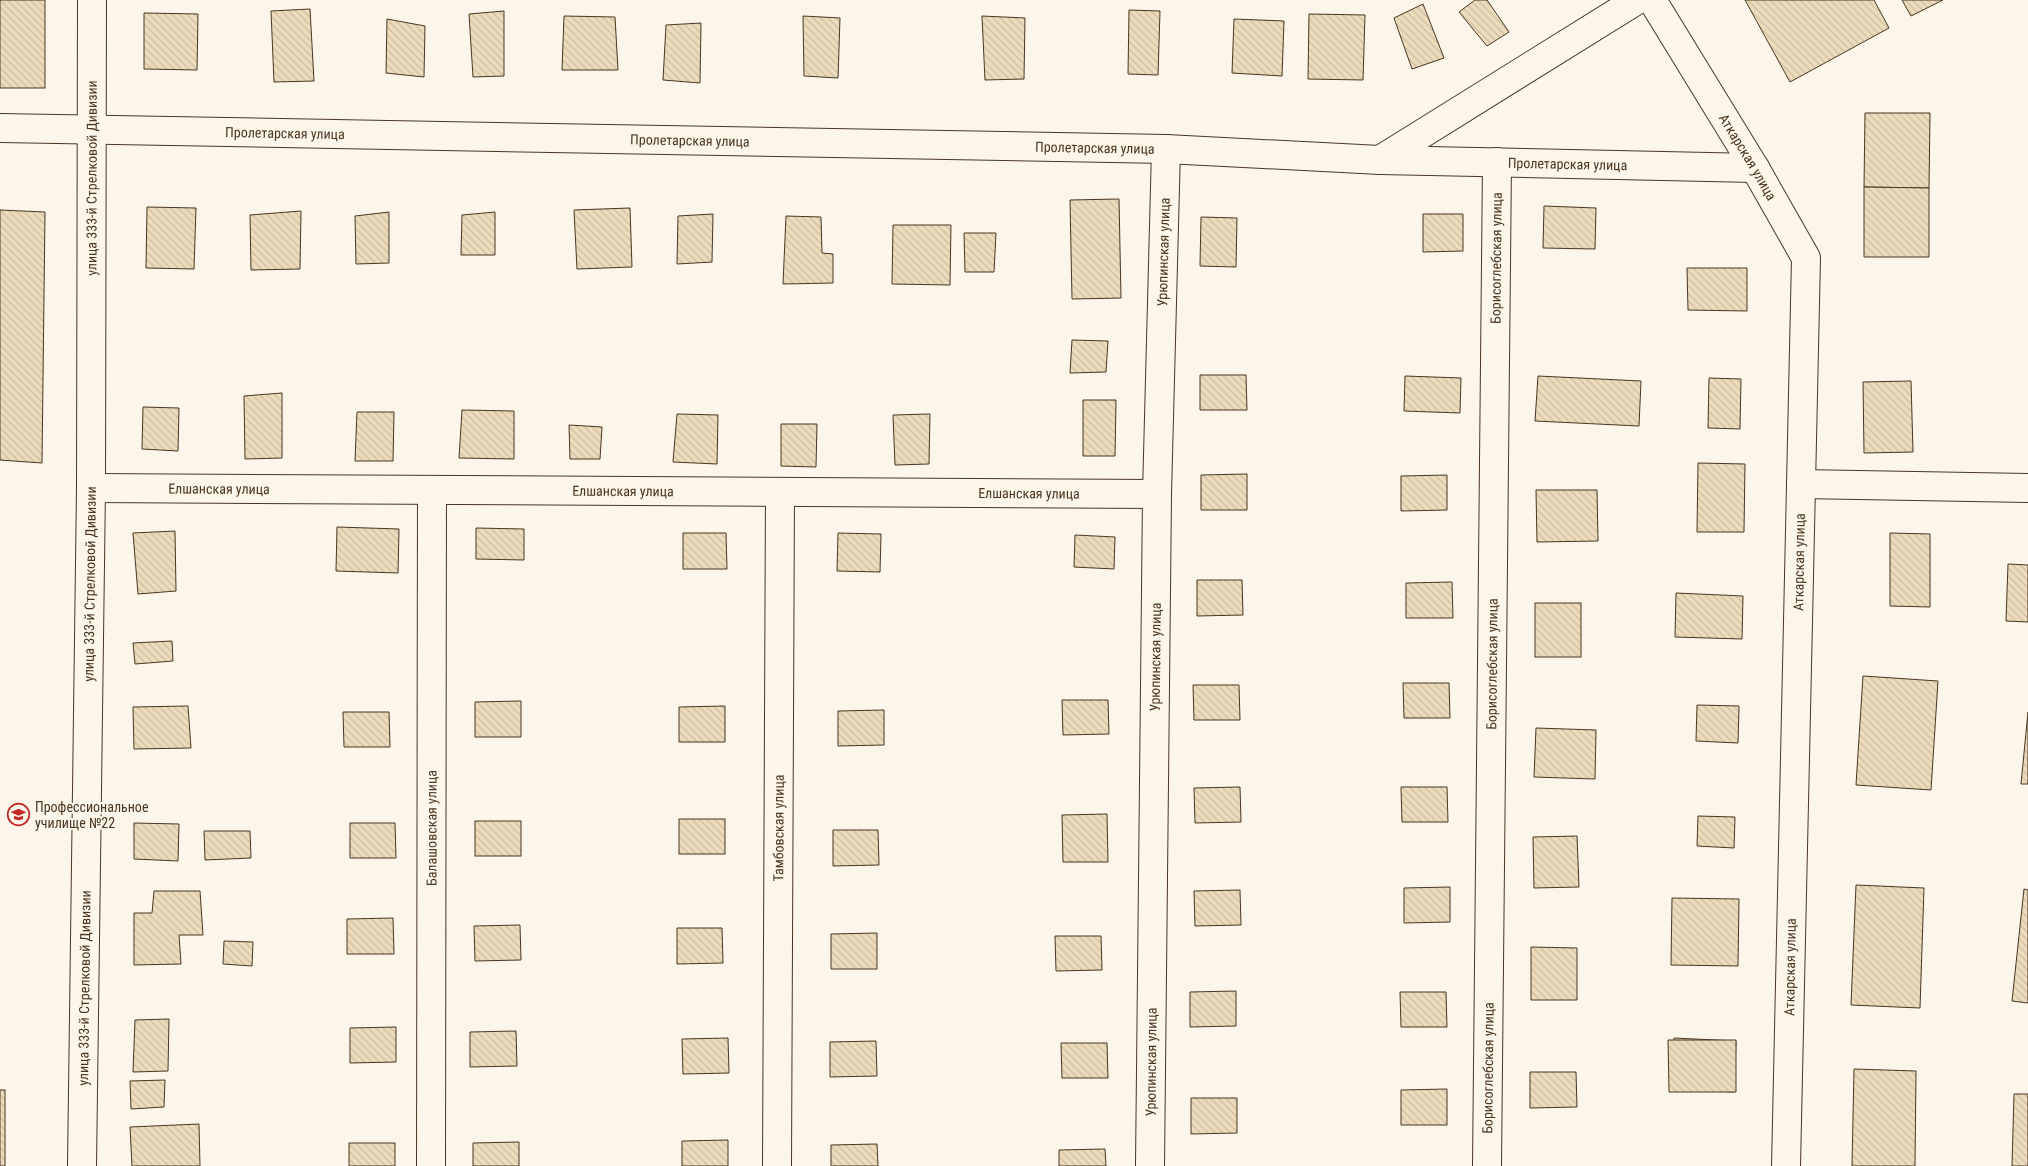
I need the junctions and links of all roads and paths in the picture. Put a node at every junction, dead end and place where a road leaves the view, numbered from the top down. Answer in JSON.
{"nodes":[{"id":1,"x":92,"y":0,"type":"edge"},
{"id":2,"x":1637,"y":0,"type":"edge"},
{"id":3,"x":1652,"y":0,"type":"edge"},
{"id":4,"x":0,"y":128,"type":"edge"},
{"id":5,"x":92,"y":129,"type":"junction"},
{"id":6,"x":1166,"y":149,"type":"junction"},
{"id":7,"x":1380,"y":160,"type":"junction"},
{"id":8,"x":1497,"y":162,"type":"junction"},
{"id":9,"x":1755,"y":168,"type":"junction"},
{"id":10,"x":1801,"y":484,"type":"junction"},
{"id":11,"x":91,"y":488,"type":"junction"},
{"id":12,"x":2028,"y":488,"type":"edge"},
{"id":13,"x":432,"y":490,"type":"junction"},
{"id":14,"x":780,"y":492,"type":"junction"},
{"id":15,"x":1157,"y":494,"type":"junction"},
{"id":16,"x":82,"y":1166,"type":"edge"},
{"id":17,"x":431,"y":1166,"type":"edge"},
{"id":18,"x":778,"y":1166,"type":"edge"},
{"id":19,"x":1150,"y":1166,"type":"edge"},
{"id":20,"x":1487,"y":1166,"type":"edge"},
{"id":21,"x":1786,"y":1166,"type":"edge"}],
"edges":[{"from":1,"to":5,"type":"street","name":"улица 333-й Стрелковой Дивизии"},
{"from":2,"to":7,"type":"street"},
{"from":3,"to":9,"type":"street","name":"Аткарская улица"},
{"from":4,"to":5,"type":"street","name":"Пролетарская улица"},
{"from":5,"to":6,"type":"street","name":"Пролетарская улица"},
{"from":5,"to":11,"type":"street","name":"улица 333-й Стрелковой Дивизии"},
{"from":6,"to":7,"type":"street","name":"Пролетарская улица"},
{"from":6,"to":15,"type":"street","name":"Урюпинская улица"},
{"from":7,"to":8,"type":"street","name":"Пролетарская улица"},
{"from":8,"to":9,"type":"street","name":"Пролетарская улица"},
{"from":8,"to":20,"type":"street","name":"Борисоглебская улица"},
{"from":9,"to":10,"type":"street","name":"Аткарская улица"},
{"from":10,"to":12,"type":"street"},
{"from":10,"to":21,"type":"street","name":"Аткарская улица"},
{"from":11,"to":13,"type":"street","name":"Елшанская улица"},
{"from":11,"to":16,"type":"street","name":"улица 333-й Стрелковой Дивизии"},
{"from":13,"to":14,"type":"street","name":"Елшанская улица"},
{"from":13,"to":17,"type":"street","name":"Балашовская улица"},
{"from":14,"to":15,"type":"street","name":"Елшанская улица"},
{"from":14,"to":18,"type":"street","name":"Тамбовская улица"},
{"from":15,"to":19,"type":"street","name":"Урюпинская улица"}]}
